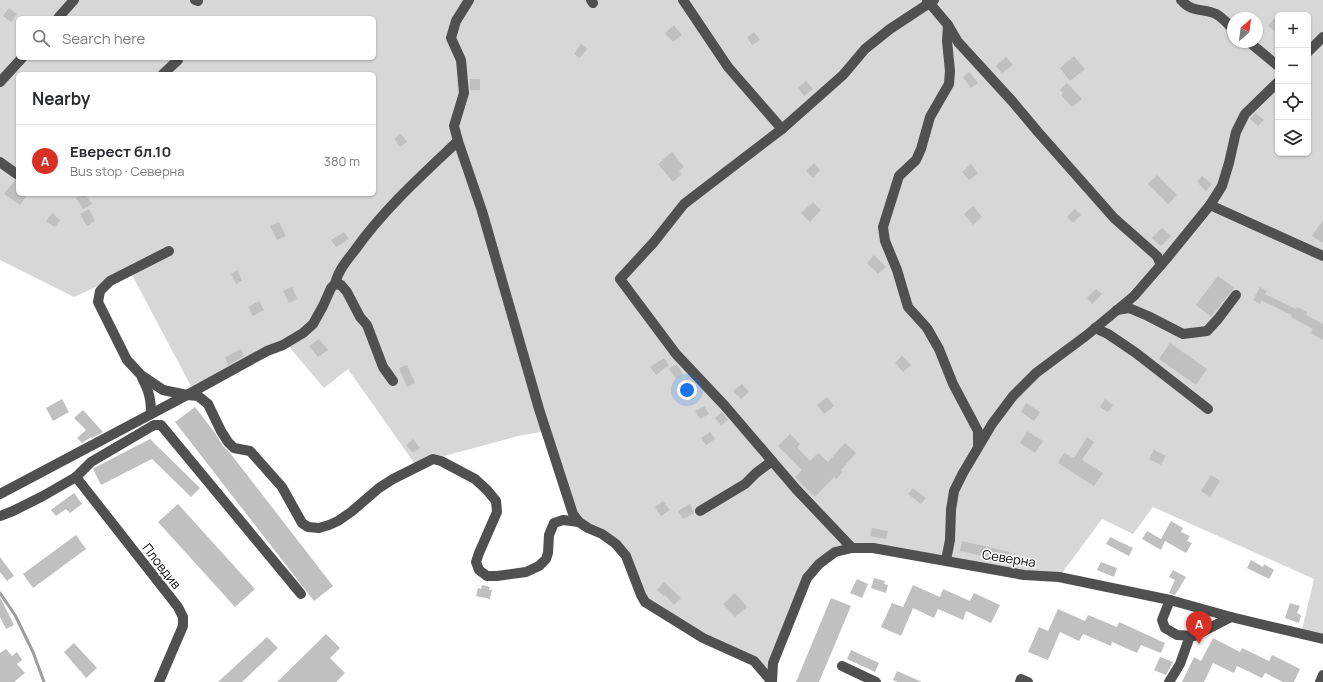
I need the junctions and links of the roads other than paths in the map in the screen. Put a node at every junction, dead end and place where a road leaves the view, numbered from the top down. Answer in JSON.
{"nodes":[{"id":1,"x":74,"y":0,"type":"edge"},
{"id":2,"x":468,"y":0,"type":"edge"},
{"id":3,"x":683,"y":0,"type":"edge"},
{"id":4,"x":1182,"y":0,"type":"edge"},
{"id":5,"x":930,"y":1,"type":"edge"},
{"id":6,"x":60,"y":16,"type":"edge"},
{"id":7,"x":1227,"y":24,"type":"edge"},
{"id":8,"x":948,"y":25,"type":"junction"},
{"id":9,"x":1323,"y":37,"type":"edge"},
{"id":10,"x":1256,"y":48,"type":"edge"},
{"id":11,"x":1311,"y":49,"type":"edge"},
{"id":12,"x":20,"y":60,"type":"edge"},
{"id":13,"x":178,"y":60,"type":"dead end"},
{"id":14,"x":1275,"y":64,"type":"edge"},
{"id":15,"x":165,"y":72,"type":"edge"},
{"id":16,"x":0,"y":82,"type":"edge"},
{"id":17,"x":1276,"y":84,"type":"edge"},
{"id":18,"x":782,"y":129,"type":"junction"},
{"id":19,"x":458,"y":141,"type":"junction"},
{"id":20,"x":0,"y":162,"type":"edge"},
{"id":21,"x":16,"y":174,"type":"edge"},
{"id":22,"x":1210,"y":205,"type":"junction"},
{"id":23,"x":169,"y":251,"type":"dead end"},
{"id":24,"x":1323,"y":256,"type":"edge"},
{"id":25,"x":1161,"y":265,"type":"junction"},
{"id":26,"x":335,"y":284,"type":"junction"},
{"id":27,"x":1236,"y":295,"type":"dead end"},
{"id":28,"x":1117,"y":310,"type":"junction"},
{"id":29,"x":1094,"y":328,"type":"junction"},
{"id":30,"x":140,"y":375,"type":"junction"},
{"id":31,"x":393,"y":381,"type":"dead end"},
{"id":32,"x":187,"y":395,"type":"junction"},
{"id":33,"x":1208,"y":409,"type":"dead end"},
{"id":34,"x":151,"y":414,"type":"junction"},
{"id":35,"x":978,"y":448,"type":"junction"},
{"id":36,"x":772,"y":461,"type":"junction"},
{"id":37,"x":76,"y":477,"type":"junction"},
{"id":38,"x":0,"y":494,"type":"edge"},
{"id":39,"x":700,"y":511,"type":"dead end"},
{"id":40,"x":0,"y":516,"type":"edge"},
{"id":41,"x":579,"y":522,"type":"junction"},
{"id":42,"x":852,"y":548,"type":"junction"},
{"id":43,"x":946,"y":560,"type":"junction"},
{"id":44,"x":302,"y":594,"type":"dead end"},
{"id":45,"x":1170,"y":600,"type":"junction"},
{"id":46,"x":1230,"y":617,"type":"junction"},
{"id":47,"x":1190,"y":636,"type":"junction"},
{"id":48,"x":1323,"y":639,"type":"edge"},
{"id":49,"x":842,"y":666,"type":"dead end"},
{"id":50,"x":1323,"y":675,"type":"edge"},
{"id":51,"x":159,"y":682,"type":"edge"},
{"id":52,"x":771,"y":682,"type":"edge"},
{"id":53,"x":876,"y":682,"type":"edge"},
{"id":54,"x":1020,"y":682,"type":"edge"},
{"id":55,"x":1028,"y":682,"type":"edge"},
{"id":56,"x":1169,"y":682,"type":"edge"},
{"id":57,"x":1320,"y":682,"type":"edge"}],
"edges":[{"from":1,"to":6,"type":"street"},
{"from":2,"to":19,"type":"street"},
{"from":3,"to":18,"type":"street"},
{"from":4,"to":7,"type":"street"},
{"from":5,"to":8,"type":"street"},
{"from":5,"to":18,"type":"street"},
{"from":8,"to":25,"type":"street"},
{"from":8,"to":35,"type":"street"},
{"from":9,"to":11,"type":"street"},
{"from":10,"to":14,"type":"street"},
{"from":12,"to":16,"type":"street"},
{"from":13,"to":15,"type":"street"},
{"from":17,"to":22,"type":"street"},
{"from":18,"to":36,"type":"street"},
{"from":19,"to":26,"type":"street"},
{"from":19,"to":41,"type":"street"},
{"from":20,"to":21,"type":"street"},
{"from":22,"to":24,"type":"street"},
{"from":22,"to":25,"type":"street"},
{"from":23,"to":30,"type":"street"},
{"from":25,"to":28,"type":"street"},
{"from":26,"to":31,"type":"street"},
{"from":26,"to":32,"type":"street"},
{"from":27,"to":28,"type":"street"},
{"from":28,"to":29,"type":"street"},
{"from":29,"to":33,"type":"street"},
{"from":29,"to":35,"type":"street"},
{"from":30,"to":32,"type":"street"},
{"from":30,"to":34,"type":"street"},
{"from":32,"to":34,"type":"street"},
{"from":32,"to":41,"type":"street"},
{"from":34,"to":38,"type":"street"},
{"from":35,"to":43,"type":"street"},
{"from":36,"to":39,"type":"street"},
{"from":36,"to":42,"type":"street"},
{"from":37,"to":40,"type":"street"},
{"from":37,"to":44,"type":"street"},
{"from":37,"to":51,"type":"street","name":"Пловдив"},
{"from":41,"to":52,"type":"street"},
{"from":42,"to":43,"type":"street","name":"Северна"},
{"from":42,"to":52,"type":"street","name":"Северна"},
{"from":43,"to":45,"type":"street","name":"Северна"},
{"from":45,"to":46,"type":"street","name":"Северна"},
{"from":45,"to":47,"type":"street"},
{"from":46,"to":47,"type":"street"},
{"from":46,"to":48,"type":"street","name":"Северна"},
{"from":47,"to":56,"type":"street"},
{"from":49,"to":53,"type":"street"},
{"from":50,"to":57,"type":"street"},
{"from":54,"to":55,"type":"street"}]}
